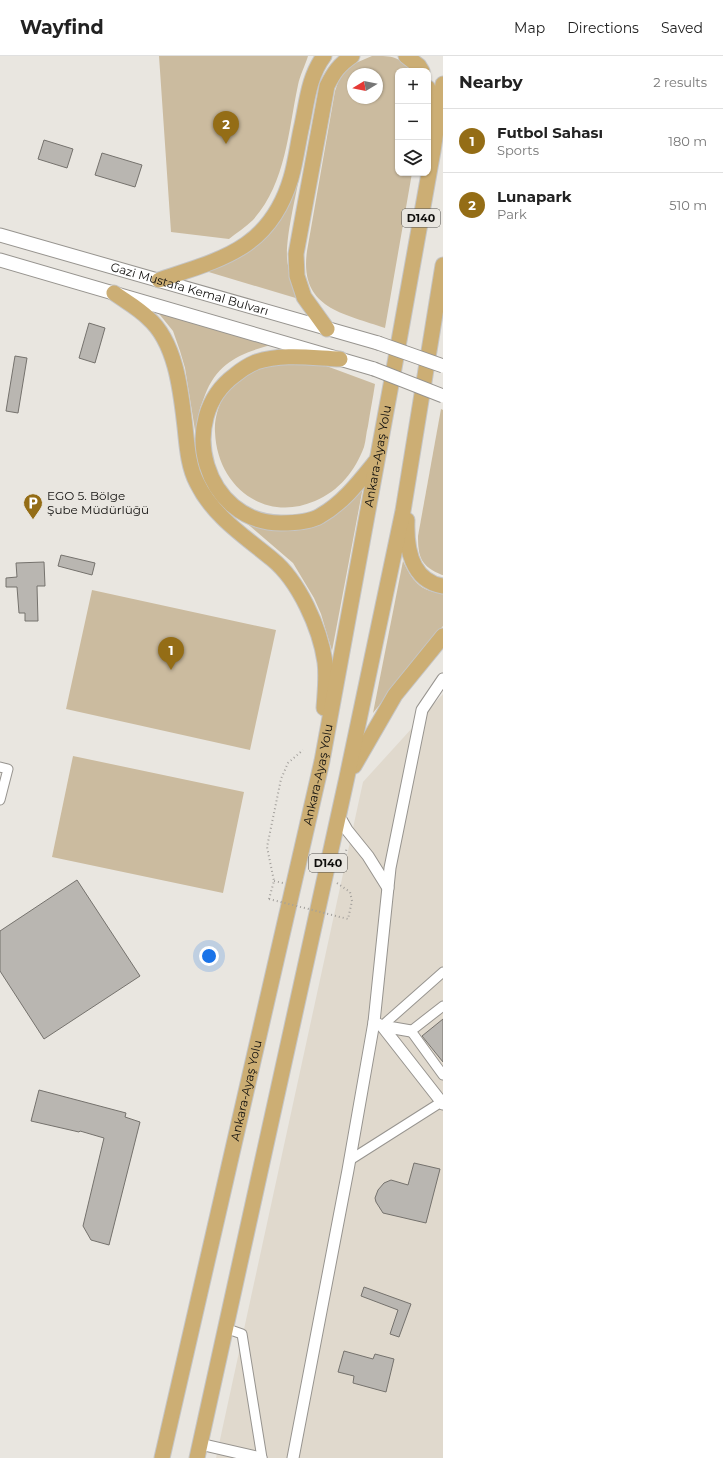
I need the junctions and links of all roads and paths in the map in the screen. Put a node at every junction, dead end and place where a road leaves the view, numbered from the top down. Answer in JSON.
{"nodes":[{"id":1,"x":324,"y":56,"type":"edge"},
{"id":2,"x":352,"y":56,"type":"edge"},
{"id":3,"x":406,"y":56,"type":"edge"},
{"id":4,"x":420,"y":68,"type":"edge"},
{"id":5,"x":443,"y":84,"type":"edge"},
{"id":6,"x":430,"y":104,"type":"edge"},
{"id":7,"x":433,"y":152,"type":"junction"},
{"id":8,"x":0,"y":235,"type":"edge"},
{"id":9,"x":0,"y":260,"type":"edge"},
{"id":10,"x":443,"y":264,"type":"edge"},
{"id":11,"x":159,"y":280,"type":"junction"},
{"id":12,"x":114,"y":293,"type":"junction"},
{"id":13,"x":443,"y":293,"type":"edge"},
{"id":14,"x":435,"y":314,"type":"junction"},
{"id":15,"x":327,"y":329,"type":"junction"},
{"id":16,"x":340,"y":359,"type":"junction"},
{"id":17,"x":443,"y":366,"type":"edge"},
{"id":18,"x":443,"y":396,"type":"edge"},
{"id":19,"x":376,"y":460,"type":"junction"},
{"id":20,"x":409,"y":471,"type":"junction"},
{"id":21,"x":443,"y":586,"type":"edge"},
{"id":22,"x":443,"y":636,"type":"edge"},
{"id":23,"x":443,"y":679,"type":"edge"},
{"id":24,"x":303,"y":750,"type":"dead end"},
{"id":25,"x":322,"y":761,"type":"junction"},
{"id":26,"x":4,"y":768,"type":"edge"},
{"id":27,"x":347,"y":778,"type":"junction"},
{"id":28,"x":0,"y":800,"type":"edge"},
{"id":29,"x":339,"y":816,"type":"junction"},
{"id":30,"x":337,"y":883,"type":"dead end"},
{"id":31,"x":388,"y":888,"type":"junction"},
{"id":32,"x":443,"y":972,"type":"edge"},
{"id":33,"x":443,"y":1006,"type":"edge"},
{"id":34,"x":378,"y":1024,"type":"junction"},
{"id":35,"x":411,"y":1031,"type":"junction"},
{"id":36,"x":443,"y":1075,"type":"edge"},
{"id":37,"x":443,"y":1102,"type":"edge"},
{"id":38,"x":350,"y":1160,"type":"junction"},
{"id":39,"x":225,"y":1328,"type":"junction"},
{"id":40,"x":198,"y":1451,"type":"edge"},
{"id":41,"x":162,"y":1458,"type":"edge"},
{"id":42,"x":262,"y":1458,"type":"edge"},
{"id":43,"x":293,"y":1458,"type":"edge"}],
"edges":[{"from":1,"to":11,"type":"highway"},
{"from":2,"to":15,"type":"highway"},
{"from":3,"to":4,"type":"highway"},
{"from":5,"to":7,"type":"highway","name":"Ankara-Ayaş Yolu","number":"D140"},
{"from":6,"to":7,"type":"highway"},
{"from":7,"to":19,"type":"highway","name":"Ankara-Ayaş Yolu","number":"D140"},
{"from":8,"to":11,"type":"main road","name":"Gazi Mustafa Kemal Bulvarı"},
{"from":9,"to":12,"type":"main road","name":"Gazi Mustafa Kemal Bulvarı"},
{"from":10,"to":14,"type":"highway","number":"D140"},
{"from":11,"to":15,"type":"main road","name":"Gazi Mustafa Kemal Bulvarı"},
{"from":12,"to":16,"type":"main road","name":"Gazi Mustafa Kemal Bulvarı"},
{"from":12,"to":25,"type":"highway"},
{"from":13,"to":14,"type":"highway"},
{"from":14,"to":20,"type":"highway","number":"D140"},
{"from":15,"to":17,"type":"main road","name":"Gazi Mustafa Kemal Bulvarı","bridge":true},
{"from":16,"to":18,"type":"main road","name":"Gazi Mustafa Kemal Bulvarı","bridge":true},
{"from":16,"to":19,"type":"highway"},
{"from":19,"to":25,"type":"highway","name":"Ankara-Ayaş Yolu","number":"D140"},
{"from":20,"to":21,"type":"highway"},
{"from":20,"to":27,"type":"highway","number":"D140"},
{"from":22,"to":27,"type":"highway"},
{"from":23,"to":31,"type":"street"},
{"from":24,"to":30,"type":"path","bridge":true},
{"from":25,"to":41,"type":"highway","name":"Ankara-Ayaş Yolu","number":"D140"},
{"from":26,"to":28,"type":"street"},
{"from":27,"to":29,"type":"highway","number":"D140"},
{"from":29,"to":31,"type":"street"},
{"from":29,"to":39,"type":"highway","number":"D140"},
{"from":31,"to":34,"type":"street"},
{"from":32,"to":34,"type":"street"},
{"from":33,"to":35,"type":"street"},
{"from":34,"to":35,"type":"street"},
{"from":34,"to":37,"type":"street"},
{"from":34,"to":38,"type":"street"},
{"from":35,"to":36,"type":"street"},
{"from":37,"to":38,"type":"street"},
{"from":38,"to":43,"type":"street"},
{"from":39,"to":40,"type":"highway","number":"D140"},
{"from":39,"to":42,"type":"street"},
{"from":40,"to":42,"type":"street"}]}
